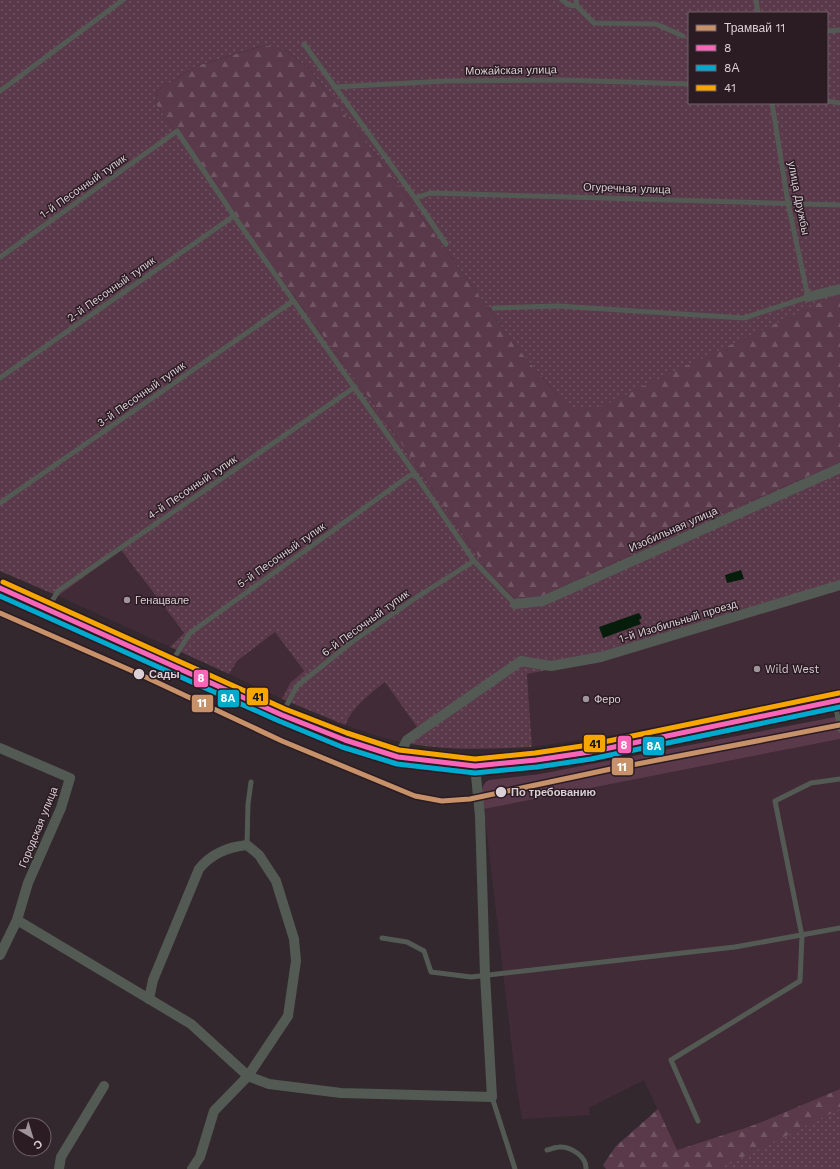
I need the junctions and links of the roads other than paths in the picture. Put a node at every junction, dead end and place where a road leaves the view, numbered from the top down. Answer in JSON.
{"nodes":[{"id":1,"x":123,"y":0,"type":"edge"},
{"id":2,"x":562,"y":0,"type":"edge"},
{"id":3,"x":576,"y":0,"type":"edge"},
{"id":4,"x":756,"y":0,"type":"edge"},
{"id":5,"x":577,"y":6,"type":"junction"},
{"id":6,"x":758,"y":12,"type":"edge"},
{"id":7,"x":828,"y":30,"type":"edge"},
{"id":8,"x":840,"y":30,"type":"edge"},
{"id":9,"x":683,"y":36,"type":"dead end"},
{"id":10,"x":304,"y":44,"type":"dead end"},
{"id":11,"x":688,"y":84,"type":"edge"},
{"id":12,"x":334,"y":87,"type":"junction"},
{"id":13,"x":0,"y":91,"type":"edge"},
{"id":14,"x":828,"y":101,"type":"edge"},
{"id":15,"x":840,"y":103,"type":"edge"},
{"id":16,"x":772,"y":104,"type":"edge"},
{"id":17,"x":415,"y":198,"type":"junction"},
{"id":18,"x":788,"y":202,"type":"junction"},
{"id":19,"x":840,"y":205,"type":"edge"},
{"id":20,"x":234,"y":216,"type":"junction"},
{"id":21,"x":446,"y":244,"type":"dead end"},
{"id":22,"x":0,"y":257,"type":"edge"},
{"id":23,"x":840,"y":289,"type":"edge"},
{"id":24,"x":808,"y":297,"type":"junction"},
{"id":25,"x":293,"y":301,"type":"junction"},
{"id":26,"x":494,"y":308,"type":"dead end"},
{"id":27,"x":0,"y":378,"type":"edge"},
{"id":28,"x":355,"y":387,"type":"junction"},
{"id":29,"x":840,"y":468,"type":"edge"},
{"id":30,"x":415,"y":474,"type":"junction"},
{"id":31,"x":0,"y":503,"type":"edge"},
{"id":32,"x":474,"y":561,"type":"junction"},
{"id":33,"x":840,"y":585,"type":"edge"},
{"id":34,"x":0,"y":588,"type":"edge"},
{"id":35,"x":515,"y":604,"type":"joint"},
{"id":36,"x":48,"y":609,"type":"junction"},
{"id":37,"x":171,"y":664,"type":"junction"},
{"id":38,"x":837,"y":701,"type":"edge"},
{"id":39,"x":282,"y":715,"type":"junction"},
{"id":40,"x":840,"y":730,"type":"edge"},
{"id":41,"x":0,"y":748,"type":"edge"},
{"id":42,"x":398,"y":757,"type":"junction"},
{"id":43,"x":475,"y":766,"type":"junction"},
{"id":44,"x":840,"y":779,"type":"edge"},
{"id":45,"x":251,"y":782,"type":"dead end"},
{"id":46,"x":247,"y":845,"type":"junction"},
{"id":47,"x":16,"y":920,"type":"junction"},
{"id":48,"x":840,"y":928,"type":"edge"},
{"id":49,"x":802,"y":936,"type":"junction"},
{"id":50,"x":382,"y":938,"type":"dead end"},
{"id":51,"x":0,"y":956,"type":"edge"},
{"id":52,"x":485,"y":976,"type":"junction"},
{"id":53,"x":149,"y":999,"type":"junction"},
{"id":54,"x":248,"y":1076,"type":"junction"},
{"id":55,"x":104,"y":1086,"type":"dead end"},
{"id":56,"x":492,"y":1097,"type":"junction"},
{"id":57,"x":698,"y":1121,"type":"dead end"},
{"id":58,"x":547,"y":1150,"type":"dead end"},
{"id":59,"x":59,"y":1169,"type":"edge"},
{"id":60,"x":192,"y":1169,"type":"edge"},
{"id":61,"x":515,"y":1169,"type":"edge"},
{"id":62,"x":586,"y":1169,"type":"edge"}],
"edges":[{"from":1,"to":13,"type":"lane"},
{"from":2,"to":5,"type":"lane"},
{"from":3,"to":5,"type":"lane"},
{"from":4,"to":6,"type":"lane"},
{"from":5,"to":9,"type":"lane"},
{"from":7,"to":8,"type":"lane"},
{"from":10,"to":12,"type":"lane"},
{"from":11,"to":12,"type":"lane","name":"Можайская улица"},
{"from":12,"to":17,"type":"lane"},
{"from":14,"to":15,"type":"lane"},
{"from":16,"to":18,"type":"lane","name":"улица Дружбы"},
{"from":17,"to":18,"type":"lane","name":"Огуречная улица"},
{"from":17,"to":21,"type":"lane"},
{"from":18,"to":19,"type":"lane","name":"Огуречная улица"},
{"from":18,"to":24,"type":"lane","name":"улица Дружбы"},
{"from":20,"to":22,"type":"lane","name":"1-й Песочный тупик"},
{"from":20,"to":25,"type":"lane"},
{"from":20,"to":27,"type":"lane","name":"2-й Песочный тупик"},
{"from":23,"to":24,"type":"street"},
{"from":24,"to":26,"type":"lane"},
{"from":25,"to":28,"type":"lane"},
{"from":25,"to":31,"type":"lane","name":"3-й Песочный тупик"},
{"from":28,"to":30,"type":"lane"},
{"from":28,"to":36,"type":"lane","name":"4-й Песочный тупик"},
{"from":29,"to":35,"type":"street","name":"Изобильная улица"},
{"from":30,"to":32,"type":"lane"},
{"from":30,"to":37,"type":"lane","name":"5-й Песочный тупик"},
{"from":32,"to":35,"type":"lane"},
{"from":32,"to":39,"type":"lane","name":"6-й Песочный тупик"},
{"from":33,"to":42,"type":"street","name":"1-й Изобильный проезд"},
{"from":34,"to":36,"type":"main road"},
{"from":36,"to":37,"type":"main road"},
{"from":37,"to":39,"type":"main road"},
{"from":38,"to":40,"type":"lane"},
{"from":38,"to":43,"type":"main road"},
{"from":39,"to":42,"type":"main road"},
{"from":41,"to":47,"type":"street","name":"Городская улица"},
{"from":42,"to":43,"type":"main road"},
{"from":43,"to":52,"type":"street"},
{"from":44,"to":49,"type":"lane"},
{"from":45,"to":46,"type":"lane"},
{"from":46,"to":53,"type":"street"},
{"from":46,"to":54,"type":"street"},
{"from":47,"to":51,"type":"street","name":"Городская улица"},
{"from":47,"to":53,"type":"street"},
{"from":48,"to":49,"type":"lane"},
{"from":49,"to":52,"type":"lane"},
{"from":49,"to":57,"type":"lane"},
{"from":50,"to":52,"type":"lane"},
{"from":52,"to":56,"type":"street"},
{"from":53,"to":54,"type":"street"},
{"from":54,"to":56,"type":"street"},
{"from":54,"to":60,"type":"street"},
{"from":55,"to":59,"type":"street"},
{"from":56,"to":61,"type":"lane"},
{"from":58,"to":62,"type":"lane"}]}
